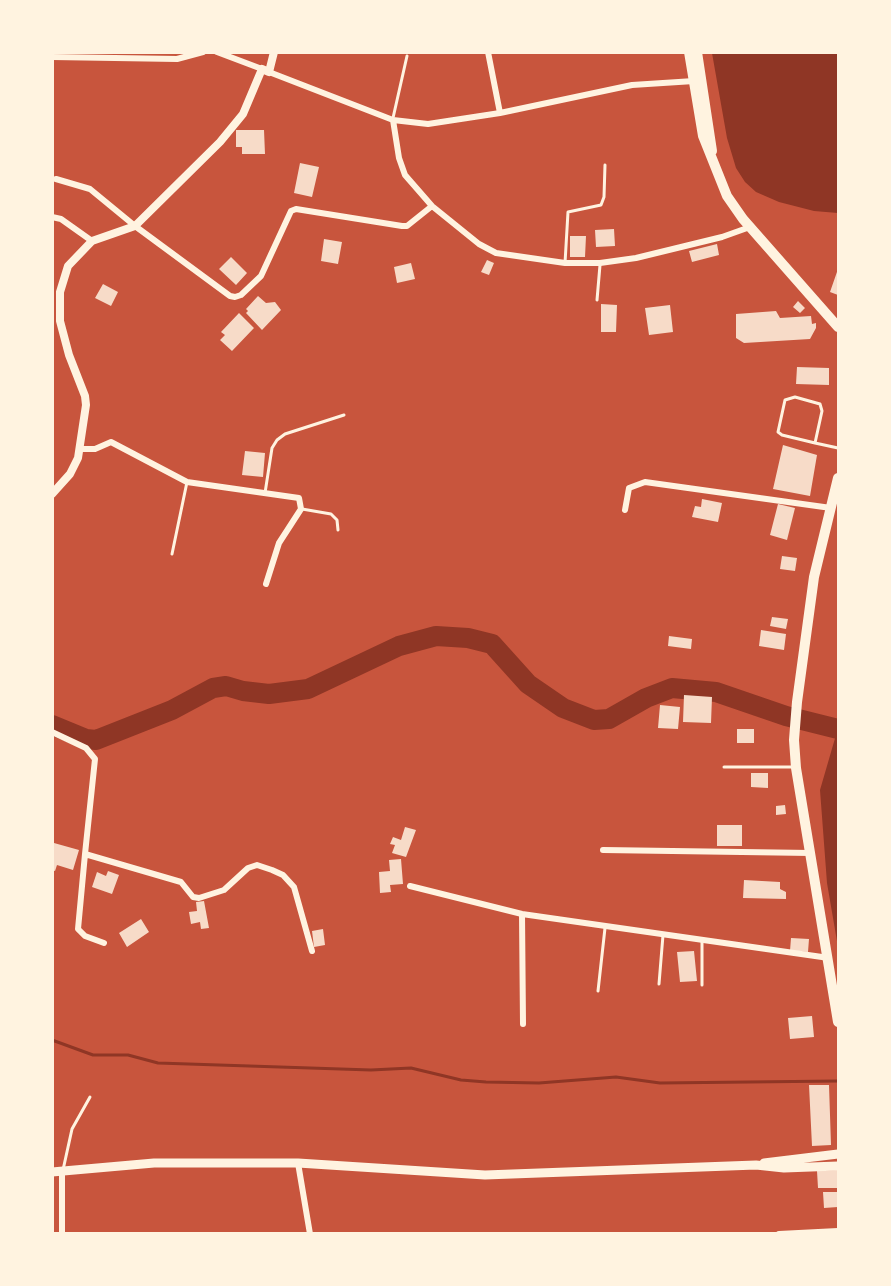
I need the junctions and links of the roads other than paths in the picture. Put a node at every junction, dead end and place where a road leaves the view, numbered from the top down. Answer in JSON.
{"nodes":[{"id":1,"x":203,"y":52,"type":"edge"},
{"id":2,"x":217,"y":52,"type":"edge"},
{"id":3,"x":274,"y":52,"type":"edge"},
{"id":4,"x":488,"y":52,"type":"edge"},
{"id":5,"x":689,"y":52,"type":"edge"},
{"id":6,"x":697,"y":52,"type":"edge"},
{"id":7,"x":407,"y":56,"type":"dead end"},
{"id":8,"x":52,"y":57,"type":"edge"},
{"id":9,"x":266,"y":71,"type":"junction"},
{"id":10,"x":694,"y":81,"type":"junction"},
{"id":11,"x":500,"y":113,"type":"junction"},
{"id":12,"x":393,"y":120,"type":"junction"},
{"id":13,"x":712,"y":157,"type":"junction"},
{"id":14,"x":605,"y":165,"type":"dead end"},
{"id":15,"x":56,"y":179,"type":"dead end"},
{"id":16,"x":432,"y":206,"type":"junction"},
{"id":17,"x":52,"y":217,"type":"edge"},
{"id":18,"x":135,"y":225,"type":"junction"},
{"id":19,"x":750,"y":227,"type":"junction"},
{"id":20,"x":92,"y":241,"type":"junction"},
{"id":21,"x":565,"y":263,"type":"junction"},
{"id":22,"x":600,"y":263,"type":"junction"},
{"id":23,"x":597,"y":300,"type":"dead end"},
{"id":24,"x":56,"y":305,"type":"edge"},
{"id":25,"x":838,"y":327,"type":"edge"},
{"id":26,"x":344,"y":415,"type":"dead end"},
{"id":27,"x":815,"y":443,"type":"junction"},
{"id":28,"x":838,"y":448,"type":"edge"},
{"id":29,"x":81,"y":449,"type":"junction"},
{"id":30,"x":187,"y":482,"type":"junction"},
{"id":31,"x":838,"y":484,"type":"edge"},
{"id":32,"x":265,"y":493,"type":"junction"},
{"id":33,"x":52,"y":494,"type":"edge"},
{"id":34,"x":831,"y":508,"type":"junction"},
{"id":35,"x":301,"y":509,"type":"junction"},
{"id":36,"x":625,"y":510,"type":"dead end"},
{"id":37,"x":338,"y":530,"type":"dead end"},
{"id":38,"x":172,"y":554,"type":"dead end"},
{"id":39,"x":266,"y":584,"type":"dead end"},
{"id":40,"x":52,"y":732,"type":"edge"},
{"id":41,"x":724,"y":767,"type":"dead end"},
{"id":42,"x":795,"y":768,"type":"junction"},
{"id":43,"x":603,"y":850,"type":"dead end"},
{"id":44,"x":811,"y":853,"type":"junction"},
{"id":45,"x":85,"y":854,"type":"junction"},
{"id":46,"x":410,"y":886,"type":"dead end"},
{"id":47,"x":522,"y":914,"type":"junction"},
{"id":48,"x":605,"y":928,"type":"junction"},
{"id":49,"x":663,"y":935,"type":"junction"},
{"id":50,"x":702,"y":941,"type":"junction"},
{"id":51,"x":104,"y":943,"type":"dead end"},
{"id":52,"x":312,"y":951,"type":"dead end"},
{"id":53,"x":830,"y":958,"type":"junction"},
{"id":54,"x":659,"y":984,"type":"dead end"},
{"id":55,"x":702,"y":985,"type":"dead end"},
{"id":56,"x":598,"y":991,"type":"dead end"},
{"id":57,"x":838,"y":1022,"type":"edge"},
{"id":58,"x":523,"y":1024,"type":"dead end"},
{"id":59,"x":90,"y":1097,"type":"dead end"},
{"id":60,"x":838,"y":1155,"type":"edge"},
{"id":61,"x":298,"y":1163,"type":"junction"},
{"id":62,"x":756,"y":1165,"type":"junction"},
{"id":63,"x":838,"y":1166,"type":"edge"},
{"id":64,"x":57,"y":1172,"type":"edge"},
{"id":65,"x":838,"y":1231,"type":"edge"},
{"id":66,"x":62,"y":1233,"type":"edge"},
{"id":67,"x":310,"y":1233,"type":"edge"},
{"id":68,"x":779,"y":1233,"type":"edge"},
{"id":69,"x":814,"y":1233,"type":"edge"}],
"edges":[{"from":1,"to":8,"type":"street"},
{"from":2,"to":9,"type":"street"},
{"from":3,"to":9,"type":"street"},
{"from":4,"to":11,"type":"street"},
{"from":5,"to":10,"type":"main road"},
{"from":6,"to":13,"type":"main road"},
{"from":7,"to":12,"type":"lane"},
{"from":9,"to":12,"type":"street"},
{"from":9,"to":18,"type":"street"},
{"from":10,"to":11,"type":"street"},
{"from":10,"to":13,"type":"main road"},
{"from":11,"to":12,"type":"street"},
{"from":12,"to":16,"type":"street"},
{"from":13,"to":19,"type":"main road"},
{"from":14,"to":21,"type":"lane"},
{"from":15,"to":18,"type":"street"},
{"from":16,"to":18,"type":"street"},
{"from":16,"to":21,"type":"street"},
{"from":17,"to":20,"type":"street"},
{"from":18,"to":20,"type":"street"},
{"from":19,"to":22,"type":"street"},
{"from":19,"to":25,"type":"main road"},
{"from":20,"to":24,"type":"street"},
{"from":21,"to":22,"type":"street"},
{"from":22,"to":23,"type":"lane"},
{"from":24,"to":29,"type":"street"},
{"from":26,"to":32,"type":"lane"},
{"from":27,"to":27,"type":"lane"},
{"from":27,"to":28,"type":"lane"},
{"from":29,"to":30,"type":"street"},
{"from":29,"to":33,"type":"street"},
{"from":30,"to":32,"type":"street"},
{"from":30,"to":38,"type":"lane"},
{"from":31,"to":34,"type":"main road"},
{"from":32,"to":35,"type":"street"},
{"from":34,"to":36,"type":"street"},
{"from":34,"to":42,"type":"main road"},
{"from":35,"to":37,"type":"lane"},
{"from":35,"to":39,"type":"street"},
{"from":40,"to":45,"type":"street"},
{"from":41,"to":42,"type":"lane"},
{"from":42,"to":44,"type":"main road"},
{"from":43,"to":44,"type":"street"},
{"from":44,"to":53,"type":"main road"},
{"from":45,"to":51,"type":"street"},
{"from":45,"to":52,"type":"street"},
{"from":46,"to":47,"type":"street"},
{"from":47,"to":48,"type":"street"},
{"from":47,"to":58,"type":"street"},
{"from":48,"to":49,"type":"street"},
{"from":48,"to":56,"type":"lane"},
{"from":49,"to":50,"type":"street"},
{"from":49,"to":54,"type":"lane"},
{"from":50,"to":53,"type":"street"},
{"from":50,"to":55,"type":"lane"},
{"from":53,"to":57,"type":"main road"},
{"from":59,"to":64,"type":"lane"},
{"from":60,"to":62,"type":"main road"},
{"from":61,"to":62,"type":"main road"},
{"from":61,"to":64,"type":"main road"},
{"from":61,"to":67,"type":"street"},
{"from":62,"to":63,"type":"main road"},
{"from":64,"to":66,"type":"street"},
{"from":65,"to":69,"type":"street"},
{"from":68,"to":69,"type":"street"}]}
